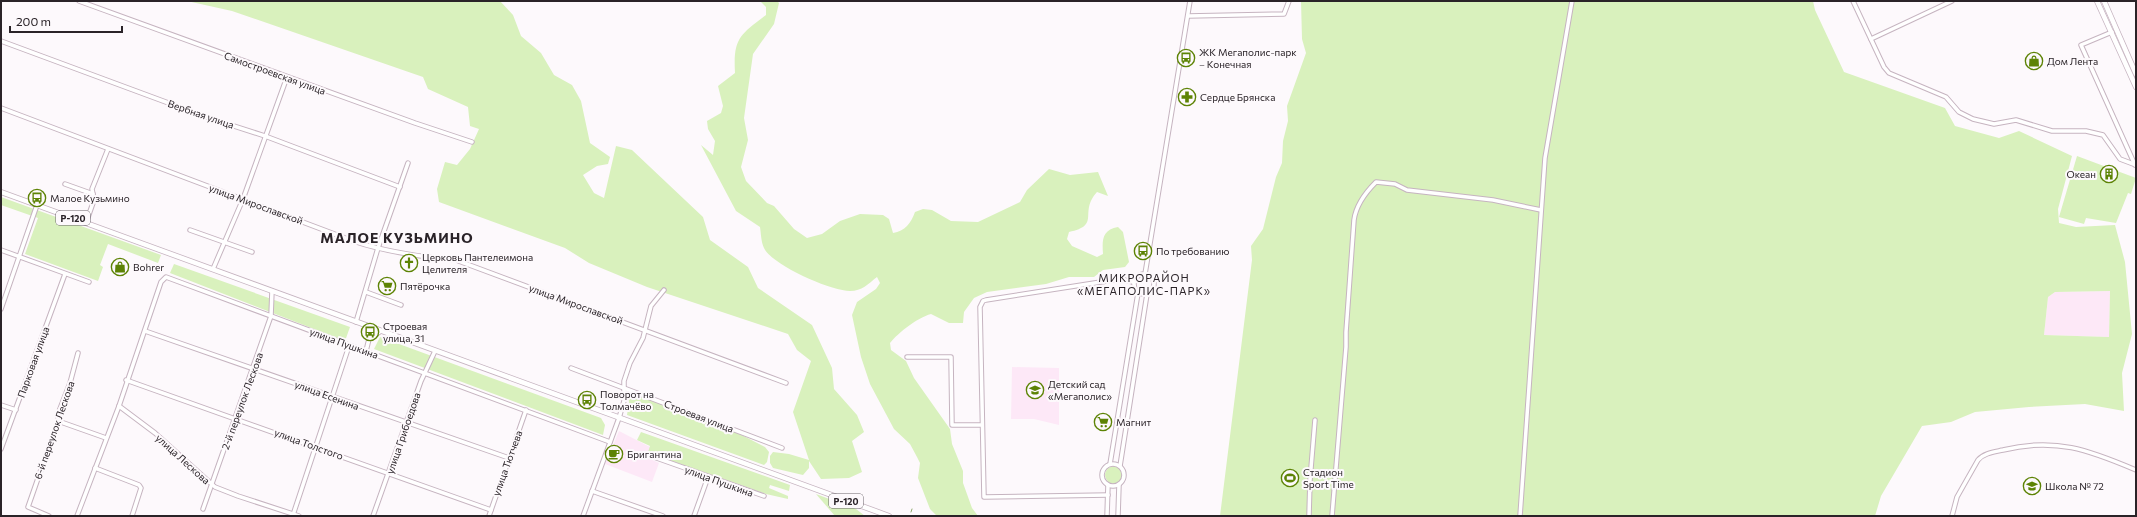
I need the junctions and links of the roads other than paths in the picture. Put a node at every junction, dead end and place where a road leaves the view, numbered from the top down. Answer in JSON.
{"nodes":[{"id":1,"x":79,"y":1,"type":"edge"},
{"id":2,"x":1190,"y":1,"type":"edge"},
{"id":3,"x":1289,"y":1,"type":"edge"},
{"id":4,"x":1572,"y":1,"type":"edge"},
{"id":5,"x":1853,"y":1,"type":"edge"},
{"id":6,"x":1952,"y":1,"type":"edge"},
{"id":7,"x":2097,"y":1,"type":"edge"},
{"id":8,"x":2104,"y":1,"type":"edge"},
{"id":9,"x":1188,"y":16,"type":"junction"},
{"id":10,"x":2114,"y":31,"type":"junction"},
{"id":11,"x":1871,"y":39,"type":"junction"},
{"id":12,"x":1,"y":41,"type":"edge"},
{"id":13,"x":2136,"y":74,"type":"edge"},
{"id":14,"x":287,"y":77,"type":"junction"},
{"id":15,"x":2136,"y":86,"type":"edge"},
{"id":16,"x":1,"y":108,"type":"edge"},
{"id":17,"x":265,"y":136,"type":"junction"},
{"id":18,"x":472,"y":142,"type":"dead end"},
{"id":19,"x":108,"y":149,"type":"junction"},
{"id":20,"x":408,"y":163,"type":"dead end"},
{"id":21,"x":2136,"y":165,"type":"edge"},
{"id":22,"x":65,"y":184,"type":"dead end"},
{"id":23,"x":400,"y":187,"type":"junction"},
{"id":24,"x":1,"y":192,"type":"edge"},
{"id":25,"x":93,"y":194,"type":"junction"},
{"id":26,"x":243,"y":199,"type":"junction"},
{"id":27,"x":37,"y":206,"type":"junction"},
{"id":28,"x":1541,"y":210,"type":"junction"},
{"id":29,"x":86,"y":223,"type":"junction"},
{"id":30,"x":190,"y":230,"type":"dead end"},
{"id":31,"x":223,"y":242,"type":"junction"},
{"id":32,"x":378,"y":248,"type":"junction"},
{"id":33,"x":1,"y":250,"type":"edge"},
{"id":34,"x":252,"y":252,"type":"dead end"},
{"id":35,"x":20,"y":257,"type":"junction"},
{"id":36,"x":213,"y":269,"type":"junction"},
{"id":37,"x":65,"y":274,"type":"junction"},
{"id":38,"x":1145,"y":274,"type":"junction"},
{"id":39,"x":89,"y":282,"type":"dead end"},
{"id":40,"x":1134,"y":282,"type":"junction"},
{"id":41,"x":664,"y":290,"type":"dead end"},
{"id":42,"x":272,"y":291,"type":"junction"},
{"id":43,"x":366,"y":292,"type":"junction"},
{"id":44,"x":1138,"y":293,"type":"junction"},
{"id":45,"x":1147,"y":294,"type":"junction"},
{"id":46,"x":401,"y":305,"type":"dead end"},
{"id":47,"x":1,"y":309,"type":"edge"},
{"id":48,"x":271,"y":316,"type":"junction"},
{"id":49,"x":356,"y":322,"type":"junction"},
{"id":50,"x":368,"y":326,"type":"junction"},
{"id":51,"x":644,"y":329,"type":"junction"},
{"id":52,"x":144,"y":331,"type":"junction"},
{"id":53,"x":381,"y":331,"type":"junction"},
{"id":54,"x":369,"y":339,"type":"junction"},
{"id":55,"x":349,"y":346,"type":"junction"},
{"id":56,"x":366,"y":351,"type":"junction"},
{"id":57,"x":435,"y":351,"type":"junction"},
{"id":58,"x":78,"y":353,"type":"dead end"},
{"id":59,"x":907,"y":357,"type":"dead end"},
{"id":60,"x":254,"y":368,"type":"junction"},
{"id":61,"x":570,"y":368,"type":"dead end"},
{"id":62,"x":426,"y":373,"type":"junction"},
{"id":63,"x":126,"y":380,"type":"junction"},
{"id":64,"x":786,"y":382,"type":"dead end"},
{"id":65,"x":624,"y":388,"type":"junction"},
{"id":66,"x":333,"y":397,"type":"junction"},
{"id":67,"x":1,"y":405,"type":"edge"},
{"id":68,"x":119,"y":406,"type":"junction"},
{"id":69,"x":16,"y":410,"type":"junction"},
{"id":70,"x":526,"y":410,"type":"junction"},
{"id":71,"x":236,"y":418,"type":"junction"},
{"id":72,"x":619,"y":418,"type":"junction"},
{"id":73,"x":1315,"y":420,"type":"dead end"},
{"id":74,"x":58,"y":422,"type":"junction"},
{"id":75,"x":407,"y":424,"type":"junction"},
{"id":76,"x":982,"y":425,"type":"junction"},
{"id":77,"x":106,"y":438,"type":"junction"},
{"id":78,"x":610,"y":442,"type":"junction"},
{"id":79,"x":316,"y":447,"type":"junction"},
{"id":80,"x":782,"y":448,"type":"dead end"},
{"id":81,"x":1,"y":449,"type":"edge"},
{"id":82,"x":651,"y":456,"type":"dead end"},
{"id":83,"x":509,"y":458,"type":"junction"},
{"id":84,"x":1110,"y":464,"type":"junction"},
{"id":85,"x":1120,"y":466,"type":"junction"},
{"id":86,"x":95,"y":468,"type":"junction"},
{"id":87,"x":2136,"y":470,"type":"edge"},
{"id":88,"x":390,"y":473,"type":"junction"},
{"id":89,"x":708,"y":477,"type":"junction"},
{"id":90,"x":211,"y":484,"type":"junction"},
{"id":91,"x":1108,"y":485,"type":"junction"},
{"id":92,"x":1119,"y":485,"type":"junction"},
{"id":93,"x":592,"y":491,"type":"junction"},
{"id":94,"x":1108,"y":495,"type":"junction"},
{"id":95,"x":764,"y":496,"type":"dead end"},
{"id":96,"x":203,"y":509,"type":"dead end"},
{"id":97,"x":491,"y":510,"type":"junction"},
{"id":98,"x":292,"y":515,"type":"edge"},
{"id":99,"x":49,"y":516,"type":"edge"},
{"id":100,"x":77,"y":516,"type":"edge"},
{"id":101,"x":132,"y":516,"type":"edge"},
{"id":102,"x":299,"y":516,"type":"edge"},
{"id":103,"x":373,"y":516,"type":"edge"},
{"id":104,"x":489,"y":516,"type":"edge"},
{"id":105,"x":583,"y":516,"type":"edge"},
{"id":106,"x":663,"y":516,"type":"edge"},
{"id":107,"x":694,"y":516,"type":"edge"},
{"id":108,"x":889,"y":516,"type":"edge"},
{"id":109,"x":1107,"y":516,"type":"edge"},
{"id":110,"x":1118,"y":516,"type":"edge"},
{"id":111,"x":1309,"y":516,"type":"edge"},
{"id":112,"x":1332,"y":516,"type":"edge"},
{"id":113,"x":1520,"y":516,"type":"edge"},
{"id":114,"x":1952,"y":516,"type":"edge"}],
"edges":[{"from":1,"to":14,"type":"street","name":"Самостроевская улица"},
{"from":2,"to":9,"type":"street"},
{"from":3,"to":9,"type":"street"},
{"from":4,"to":28,"type":"street"},
{"from":5,"to":11,"type":"street"},
{"from":6,"to":11,"type":"street"},
{"from":7,"to":10,"type":"main road"},
{"from":8,"to":10,"type":"main road"},
{"from":9,"to":38,"type":"street"},
{"from":10,"to":13,"type":"main road"},
{"from":10,"to":15,"type":"main road"},
{"from":10,"to":21,"type":"street"},
{"from":11,"to":21,"type":"street"},
{"from":12,"to":17,"type":"street","name":"Вербная улица"},
{"from":14,"to":17,"type":"street"},
{"from":14,"to":18,"type":"street","name":"Самостроевская улица"},
{"from":16,"to":19,"type":"street","name":"улица Мирославской"},
{"from":17,"to":23,"type":"street","name":"Вербная улица"},
{"from":17,"to":26,"type":"street"},
{"from":19,"to":25,"type":"street"},
{"from":19,"to":26,"type":"street","name":"улица Мирославской"},
{"from":20,"to":23,"type":"street"},
{"from":22,"to":25,"type":"street"},
{"from":23,"to":32,"type":"street"},
{"from":24,"to":27,"type":"main road","number":"Р-120"},
{"from":25,"to":29,"type":"street"},
{"from":26,"to":31,"type":"street"},
{"from":26,"to":32,"type":"street","name":"улица Мирославской"},
{"from":27,"to":29,"type":"main road","number":"Р-120"},
{"from":27,"to":35,"type":"street"},
{"from":28,"to":112,"type":"street"},
{"from":28,"to":113,"type":"street"},
{"from":29,"to":36,"type":"main road","number":"Р-120"},
{"from":30,"to":31,"type":"street"},
{"from":31,"to":34,"type":"street"},
{"from":31,"to":36,"type":"street"},
{"from":32,"to":43,"type":"street"},
{"from":32,"to":51,"type":"street","name":"улица Мирославской"},
{"from":33,"to":35,"type":"street"},
{"from":35,"to":37,"type":"street"},
{"from":35,"to":47,"type":"street"},
{"from":36,"to":42,"type":"main road","number":"Р-120"},
{"from":37,"to":39,"type":"street"},
{"from":37,"to":69,"type":"street","name":"Парковая улица"},
{"from":38,"to":40,"type":"street"},
{"from":38,"to":45,"type":"street"},
{"from":40,"to":44,"type":"street"},
{"from":40,"to":76,"type":"street"},
{"from":41,"to":51,"type":"street"},
{"from":42,"to":48,"type":"street","name":"2-й переулок Лескова"},
{"from":42,"to":49,"type":"main road","number":"Р-120"},
{"from":43,"to":46,"type":"street"},
{"from":43,"to":49,"type":"street"},
{"from":44,"to":45,"type":"street"},
{"from":44,"to":84,"type":"street"},
{"from":45,"to":85,"type":"street"},
{"from":48,"to":52,"type":"street","name":"улица Пушкина"},
{"from":48,"to":55,"type":"street","name":"улица Пушкина"},
{"from":48,"to":60,"type":"street","name":"2-й переулок Лескова"},
{"from":49,"to":50,"type":"main road","number":"Р-120"},
{"from":50,"to":53,"type":"main road","number":"Р-120"},
{"from":50,"to":54,"type":"street"},
{"from":51,"to":64,"type":"street","name":"улица Мирославской"},
{"from":51,"to":65,"type":"street"},
{"from":52,"to":60,"type":"street","name":"улица Есенина"},
{"from":52,"to":63,"type":"street"},
{"from":53,"to":54,"type":"street"},
{"from":53,"to":57,"type":"main road","number":"Р-120"},
{"from":54,"to":56,"type":"street"},
{"from":55,"to":56,"type":"street","name":"улица Пушкина"},
{"from":55,"to":66,"type":"street"},
{"from":56,"to":62,"type":"street","name":"улица Пушкина"},
{"from":57,"to":62,"type":"street","name":"улица Грибоедова"},
{"from":57,"to":72,"type":"main road","number":"Р-120"},
{"from":58,"to":74,"type":"street","name":"6-й переулок Лескова"},
{"from":59,"to":76,"type":"street"},
{"from":60,"to":66,"type":"street","name":"улица Есенина"},
{"from":60,"to":71,"type":"street","name":"2-й переулок Лескова"},
{"from":61,"to":65,"type":"street","name":"Строевая улица"},
{"from":62,"to":70,"type":"street","name":"улица Пушкина"},
{"from":62,"to":75,"type":"street","name":"улица Грибоедова"},
{"from":63,"to":68,"type":"street"},
{"from":63,"to":71,"type":"street","name":"улица Толстого"},
{"from":65,"to":72,"type":"street"},
{"from":65,"to":80,"type":"street","name":"Строевая улица"},
{"from":66,"to":75,"type":"street","name":"улица Есенина"},
{"from":66,"to":79,"type":"street"},
{"from":67,"to":69,"type":"street"},
{"from":68,"to":77,"type":"street"},
{"from":68,"to":90,"type":"street","name":"улица Лескова"},
{"from":69,"to":81,"type":"street","name":"Парковая улица"},
{"from":70,"to":78,"type":"street","name":"улица Пушкина"},
{"from":70,"to":83,"type":"street","name":"улица Тютчева"},
{"from":71,"to":79,"type":"street","name":"улица Толстого"},
{"from":71,"to":90,"type":"street","name":"2-й переулок Лескова"},
{"from":72,"to":78,"type":"street"},
{"from":72,"to":108,"type":"main road","number":"Р-120"},
{"from":73,"to":111,"type":"street"},
{"from":74,"to":77,"type":"street"},
{"from":74,"to":99,"type":"street","name":"6-й переулок Лескова"},
{"from":75,"to":83,"type":"street","name":"улица Есенина"},
{"from":75,"to":88,"type":"street","name":"улица Грибоедова"},
{"from":76,"to":94,"type":"street"},
{"from":77,"to":86,"type":"street"},
{"from":78,"to":93,"type":"street"},
{"from":79,"to":88,"type":"street","name":"улица Толстого"},
{"from":79,"to":98,"type":"street"},
{"from":82,"to":89,"type":"street","name":"улица Пушкина"},
{"from":83,"to":97,"type":"street","name":"улица Тютчева"},
{"from":84,"to":85,"type":"street"},
{"from":84,"to":91,"type":"street"},
{"from":85,"to":92,"type":"street"},
{"from":86,"to":100,"type":"street"},
{"from":86,"to":101,"type":"street"},
{"from":87,"to":114,"type":"street"},
{"from":88,"to":97,"type":"street","name":"улица Толстого"},
{"from":88,"to":103,"type":"street","name":"улица Грибоедова"},
{"from":89,"to":95,"type":"street","name":"улица Пушкина"},
{"from":89,"to":107,"type":"street"},
{"from":90,"to":96,"type":"street","name":"2-й переулок Лескова"},
{"from":90,"to":98,"type":"street","name":"улица Лескова"},
{"from":91,"to":92,"type":"street"},
{"from":91,"to":94,"type":"street"},
{"from":92,"to":110,"type":"street"},
{"from":93,"to":105,"type":"street"},
{"from":93,"to":106,"type":"street"},
{"from":94,"to":109,"type":"street"},
{"from":97,"to":104,"type":"street","name":"улица Тютчева"},
{"from":98,"to":102,"type":"street","name":"улица Лескова"}]}
